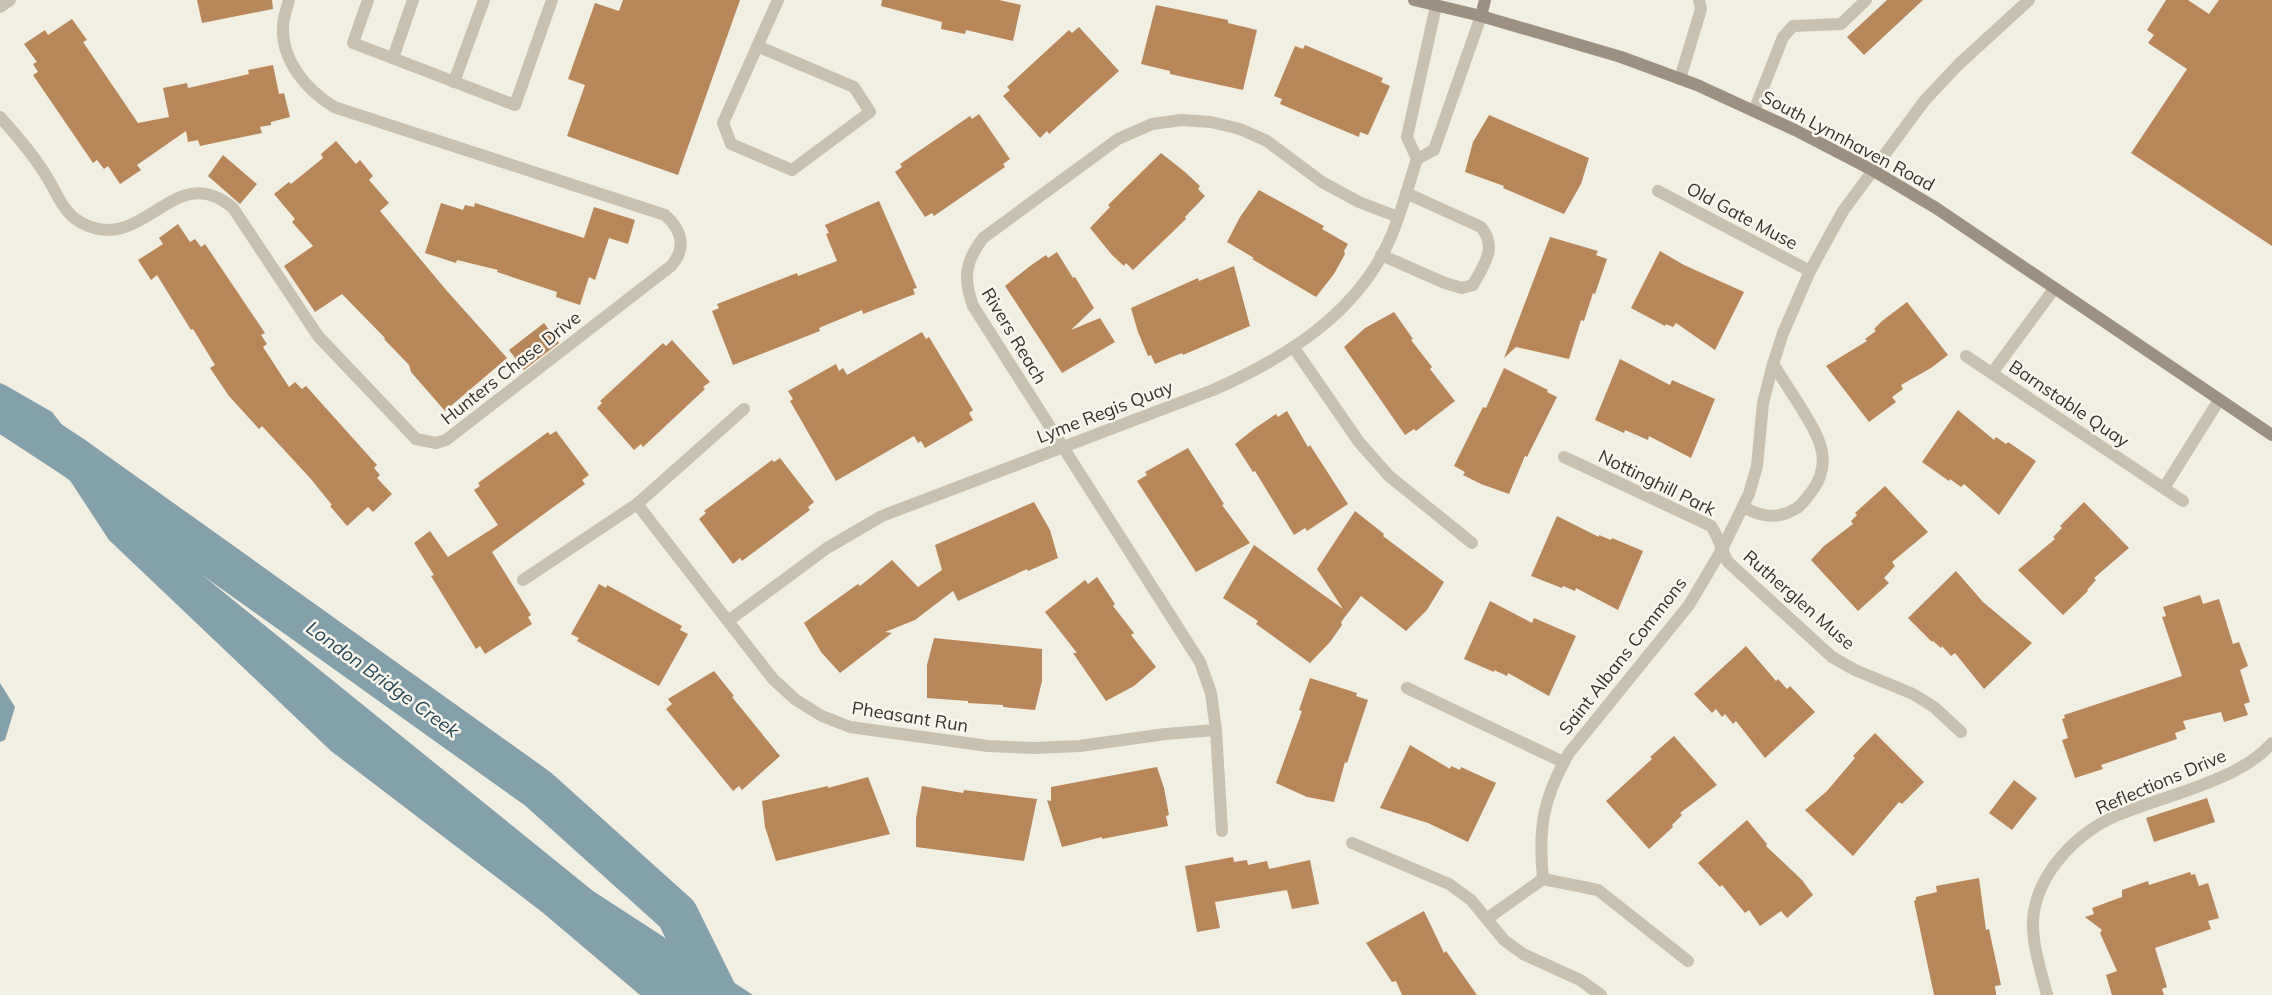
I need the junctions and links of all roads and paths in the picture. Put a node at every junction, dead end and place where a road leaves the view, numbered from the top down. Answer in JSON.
{"nodes":[{"id":1,"x":10,"y":0,"type":"edge"},
{"id":2,"x":289,"y":0,"type":"edge"},
{"id":3,"x":368,"y":0,"type":"edge"},
{"id":4,"x":413,"y":0,"type":"edge"},
{"id":5,"x":484,"y":0,"type":"edge"},
{"id":6,"x":552,"y":0,"type":"edge"},
{"id":7,"x":778,"y":0,"type":"edge"},
{"id":8,"x":1414,"y":0,"type":"edge"},
{"id":9,"x":1485,"y":0,"type":"edge"},
{"id":10,"x":1700,"y":0,"type":"edge"},
{"id":11,"x":1866,"y":0,"type":"edge"},
{"id":12,"x":2029,"y":0,"type":"edge"},
{"id":13,"x":1437,"y":3,"type":"edge"},
{"id":14,"x":0,"y":7,"type":"edge"},
{"id":15,"x":1481,"y":16,"type":"junction"},
{"id":16,"x":757,"y":46,"type":"junction"},
{"id":17,"x":393,"y":58,"type":"junction"},
{"id":18,"x":1680,"y":79,"type":"junction"},
{"id":19,"x":454,"y":82,"type":"junction"},
{"id":20,"x":1754,"y":111,"type":"junction"},
{"id":21,"x":0,"y":117,"type":"edge"},
{"id":22,"x":1417,"y":159,"type":"junction"},
{"id":23,"x":1874,"y":170,"type":"junction"},
{"id":24,"x":1658,"y":191,"type":"dead end"},
{"id":25,"x":1406,"y":194,"type":"junction"},
{"id":26,"x":1398,"y":217,"type":"junction"},
{"id":27,"x":1381,"y":255,"type":"junction"},
{"id":28,"x":1810,"y":271,"type":"junction"},
{"id":29,"x":2054,"y":290,"type":"junction"},
{"id":30,"x":1294,"y":348,"type":"junction"},
{"id":31,"x":1966,"y":356,"type":"dead end"},
{"id":32,"x":1772,"y":364,"type":"junction"},
{"id":33,"x":1992,"y":373,"type":"junction"},
{"id":34,"x":2219,"y":400,"type":"junction"},
{"id":35,"x":744,"y":409,"type":"dead end"},
{"id":36,"x":2272,"y":436,"type":"edge"},
{"id":37,"x":1062,"y":447,"type":"junction"},
{"id":38,"x":1564,"y":457,"type":"dead end"},
{"id":39,"x":2164,"y":488,"type":"junction"},
{"id":40,"x":2183,"y":501,"type":"dead end"},
{"id":41,"x":637,"y":504,"type":"junction"},
{"id":42,"x":1743,"y":507,"type":"junction"},
{"id":43,"x":1472,"y":543,"type":"dead end"},
{"id":44,"x":1721,"y":551,"type":"junction"},
{"id":45,"x":523,"y":580,"type":"dead end"},
{"id":46,"x":728,"y":621,"type":"junction"},
{"id":47,"x":1407,"y":688,"type":"dead end"},
{"id":48,"x":1216,"y":730,"type":"junction"},
{"id":49,"x":1961,"y":732,"type":"dead end"},
{"id":50,"x":2272,"y":744,"type":"edge"},
{"id":51,"x":1563,"y":762,"type":"junction"},
{"id":52,"x":1222,"y":831,"type":"dead end"},
{"id":53,"x":1352,"y":843,"type":"dead end"},
{"id":54,"x":1543,"y":879,"type":"junction"},
{"id":55,"x":1488,"y":918,"type":"junction"},
{"id":56,"x":1688,"y":961,"type":"dead end"},
{"id":57,"x":1601,"y":995,"type":"edge"},
{"id":58,"x":2047,"y":995,"type":"edge"}],
"edges":[{"from":1,"to":14,"type":"street"},
{"from":2,"to":21,"type":"street","name":"Hunters Chase Drive"},
{"from":3,"to":17,"type":"street"},
{"from":4,"to":17,"type":"street"},
{"from":5,"to":19,"type":"street"},
{"from":6,"to":19,"type":"street"},
{"from":7,"to":16,"type":"street"},
{"from":8,"to":13,"type":"street","name":"South Lynnhaven Road"},
{"from":9,"to":15,"type":"street"},
{"from":10,"to":18,"type":"street"},
{"from":11,"to":20,"type":"street"},
{"from":12,"to":23,"type":"street","name":"Saint Albans Commons"},
{"from":13,"to":15,"type":"street","name":"South Lynnhaven Road"},
{"from":13,"to":22,"type":"street"},
{"from":15,"to":18,"type":"street","name":"South Lynnhaven Road"},
{"from":15,"to":22,"type":"street"},
{"from":16,"to":16,"type":"street"},
{"from":17,"to":19,"type":"street"},
{"from":18,"to":20,"type":"street","name":"South Lynnhaven Road"},
{"from":20,"to":23,"type":"street","name":"South Lynnhaven Road"},
{"from":22,"to":25,"type":"street","name":"Lyme Regis Quay"},
{"from":23,"to":28,"type":"street","name":"Saint Albans Commons"},
{"from":23,"to":29,"type":"street","name":"South Lynnhaven Road"},
{"from":24,"to":28,"type":"street","name":"Old Gate Muse"},
{"from":25,"to":26,"type":"street","name":"Lyme Regis Quay"},
{"from":25,"to":27,"type":"street"},
{"from":26,"to":27,"type":"street","name":"Lyme Regis Quay"},
{"from":26,"to":37,"type":"street","name":"Rivers Reach"},
{"from":27,"to":30,"type":"street","name":"Lyme Regis Quay"},
{"from":28,"to":32,"type":"street","name":"Saint Albans Commons"},
{"from":29,"to":33,"type":"street","name":"Barnstable Quay"},
{"from":29,"to":34,"type":"street","name":"South Lynnhaven Road"},
{"from":30,"to":37,"type":"street","name":"Lyme Regis Quay"},
{"from":30,"to":43,"type":"street"},
{"from":31,"to":33,"type":"street"},
{"from":32,"to":42,"type":"street","name":"Saint Albans Commons"},
{"from":32,"to":42,"type":"street"},
{"from":33,"to":39,"type":"street","name":"Barnstable Quay"},
{"from":34,"to":36,"type":"street","name":"South Lynnhaven Road"},
{"from":34,"to":39,"type":"street"},
{"from":35,"to":41,"type":"street"},
{"from":37,"to":46,"type":"street","name":"Lyme Regis Quay"},
{"from":37,"to":48,"type":"street","name":"Rivers Reach"},
{"from":38,"to":44,"type":"street","name":"Nottinghill Park"},
{"from":39,"to":40,"type":"street","name":"Barnstable Quay"},
{"from":41,"to":45,"type":"street"},
{"from":41,"to":46,"type":"street","name":"Pheasant Run"},
{"from":42,"to":44,"type":"street","name":"Saint Albans Commons"},
{"from":44,"to":49,"type":"street","name":"Rutherglen Muse"},
{"from":44,"to":51,"type":"street","name":"Saint Albans Commons"},
{"from":46,"to":48,"type":"street","name":"Pheasant Run"},
{"from":47,"to":51,"type":"street"},
{"from":48,"to":52,"type":"street","name":"Rivers Reach"},
{"from":50,"to":58,"type":"street","name":"Reflections Drive"},
{"from":51,"to":54,"type":"street","name":"Saint Albans Commons"},
{"from":53,"to":55,"type":"street"},
{"from":54,"to":55,"type":"street"},
{"from":54,"to":56,"type":"street"},
{"from":55,"to":57,"type":"street"}]}
